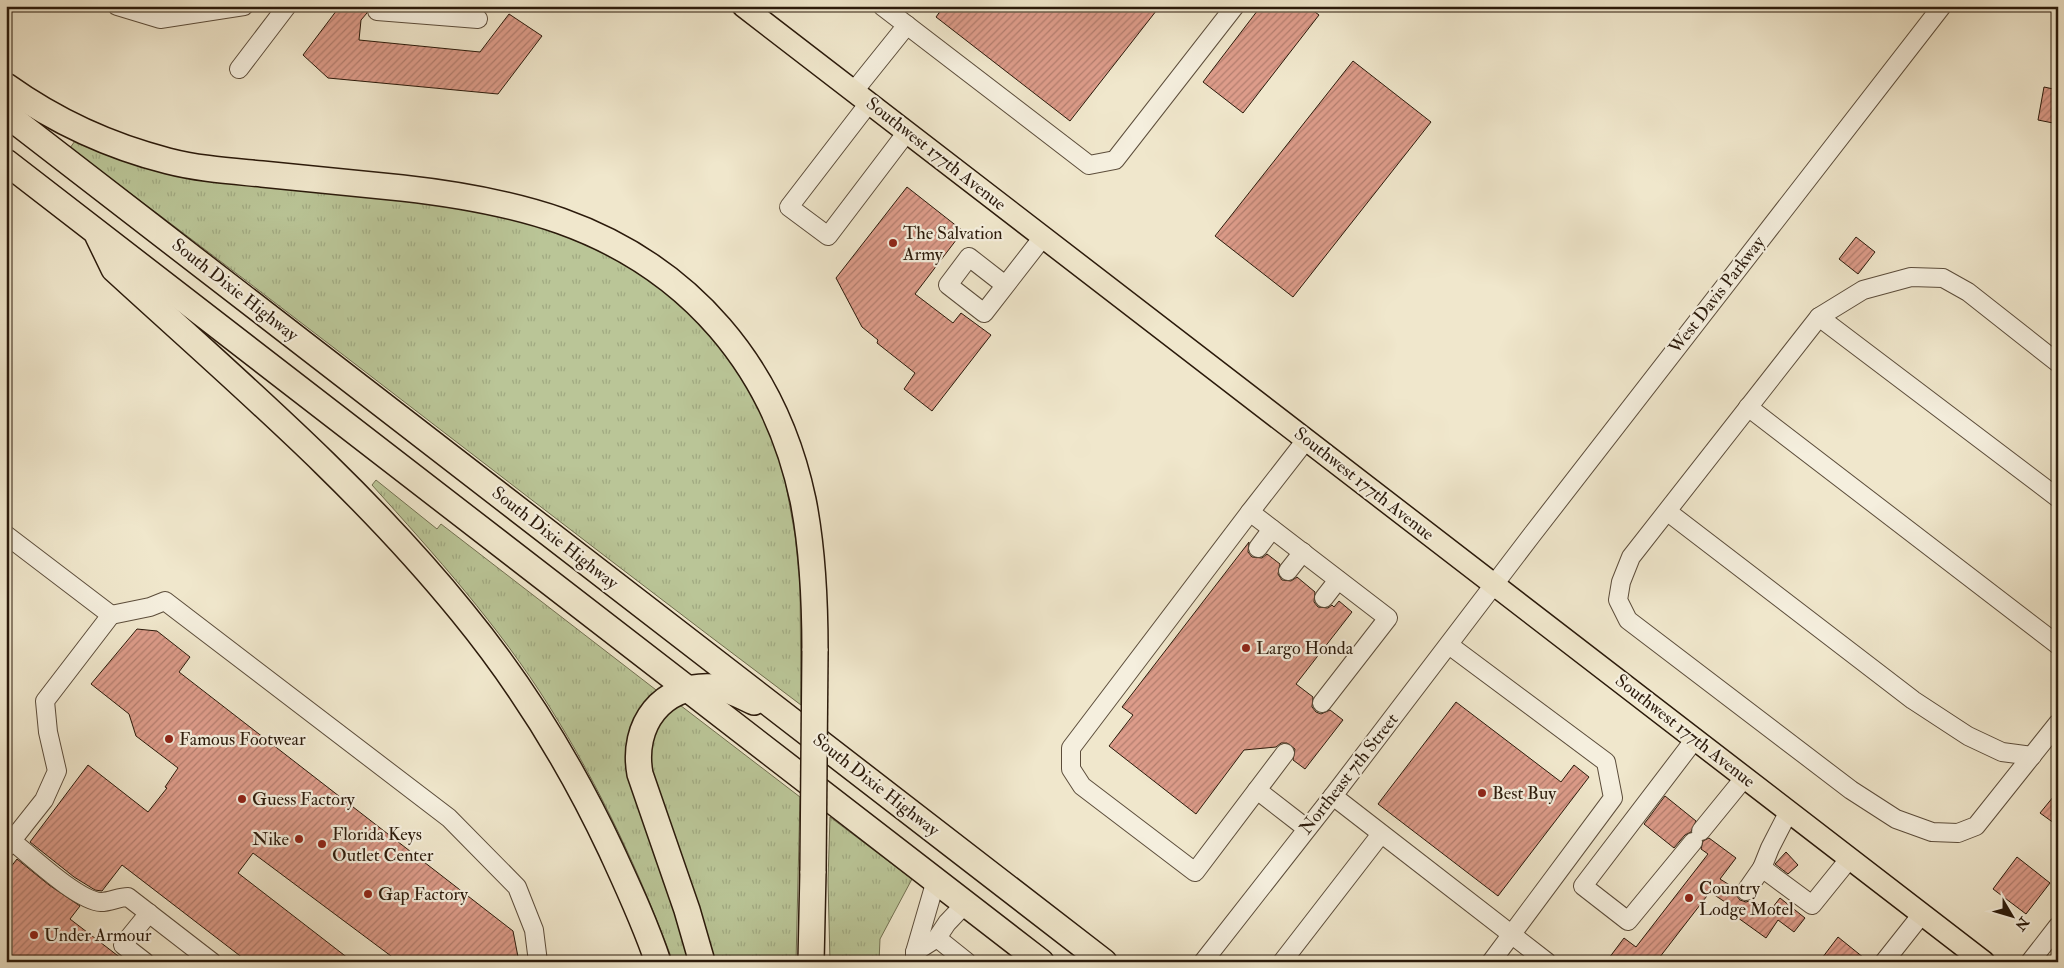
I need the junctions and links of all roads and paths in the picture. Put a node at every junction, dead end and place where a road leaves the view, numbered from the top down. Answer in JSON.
{"nodes":[{"id":1,"x":117,"y":6,"type":"edge"},
{"id":2,"x":244,"y":6,"type":"edge"},
{"id":3,"x":287,"y":6,"type":"edge"},
{"id":4,"x":381,"y":6,"type":"edge"},
{"id":5,"x":462,"y":6,"type":"edge"},
{"id":6,"x":743,"y":6,"type":"edge"},
{"id":7,"x":882,"y":6,"type":"edge"},
{"id":8,"x":1236,"y":6,"type":"edge"},
{"id":9,"x":1942,"y":6,"type":"edge"},
{"id":10,"x":907,"y":25,"type":"junction"},
{"id":11,"x":239,"y":69,"type":"dead end"},
{"id":12,"x":6,"y":86,"type":"edge"},
{"id":13,"x":861,"y":97,"type":"junction"},
{"id":14,"x":6,"y":114,"type":"edge"},
{"id":15,"x":907,"y":132,"type":"junction"},
{"id":16,"x":6,"y":162,"type":"edge"},
{"id":17,"x":96,"y":232,"type":"junction"},
{"id":18,"x":1043,"y":237,"type":"junction"},
{"id":19,"x":1006,"y":285,"type":"dead end"},
{"id":20,"x":1819,"y":317,"type":"junction"},
{"id":21,"x":2058,"y":363,"type":"edge"},
{"id":22,"x":1748,"y":407,"type":"junction"},
{"id":23,"x":1306,"y":440,"type":"junction"},
{"id":24,"x":2058,"y":498,"type":"edge"},
{"id":25,"x":1250,"y":512,"type":"junction"},
{"id":26,"x":1668,"y":512,"type":"junction"},
{"id":27,"x":1272,"y":529,"type":"junction"},
{"id":28,"x":6,"y":535,"type":"edge"},
{"id":29,"x":1258,"y":548,"type":"dead end"},
{"id":30,"x":1303,"y":552,"type":"junction"},
{"id":31,"x":1288,"y":571,"type":"dead end"},
{"id":32,"x":1338,"y":580,"type":"junction"},
{"id":33,"x":1494,"y":585,"type":"junction"},
{"id":34,"x":1324,"y":598,"type":"dead end"},
{"id":35,"x":111,"y":615,"type":"junction"},
{"id":36,"x":1449,"y":645,"type":"junction"},
{"id":37,"x":2058,"y":645,"type":"edge"},
{"id":38,"x":690,"y":689,"type":"junction"},
{"id":39,"x":1322,"y":704,"type":"dead end"},
{"id":40,"x":786,"y":716,"type":"junction"},
{"id":41,"x":2058,"y":723,"type":"edge"},
{"id":42,"x":1695,"y":739,"type":"junction"},
{"id":43,"x":1285,"y":753,"type":"dead end"},
{"id":44,"x":2032,"y":756,"type":"junction"},
{"id":45,"x":1745,"y":777,"type":"junction"},
{"id":46,"x":1257,"y":790,"type":"junction"},
{"id":47,"x":1332,"y":796,"type":"junction"},
{"id":48,"x":1789,"y":810,"type":"junction"},
{"id":49,"x":1306,"y":828,"type":"junction"},
{"id":50,"x":1381,"y":834,"type":"junction"},
{"id":51,"x":9,"y":845,"type":"edge"},
{"id":52,"x":1850,"y":858,"type":"junction"},
{"id":53,"x":1762,"y":868,"type":"junction"},
{"id":54,"x":936,"y":880,"type":"junction"},
{"id":55,"x":1746,"y":891,"type":"dead end"},
{"id":56,"x":966,"y":903,"type":"junction"},
{"id":57,"x":149,"y":913,"type":"junction"},
{"id":58,"x":1922,"y":914,"type":"junction"},
{"id":59,"x":2058,"y":926,"type":"edge"},
{"id":60,"x":1512,"y":934,"type":"junction"},
{"id":61,"x":936,"y":938,"type":"junction"},
{"id":62,"x":915,"y":957,"type":"edge"},
{"id":63,"x":145,"y":962,"type":"edge"},
{"id":64,"x":212,"y":962,"type":"edge"},
{"id":65,"x":538,"y":962,"type":"edge"},
{"id":66,"x":658,"y":962,"type":"edge"},
{"id":67,"x":702,"y":962,"type":"edge"},
{"id":68,"x":811,"y":962,"type":"edge"},
{"id":69,"x":967,"y":962,"type":"edge"},
{"id":70,"x":1041,"y":962,"type":"edge"},
{"id":71,"x":1104,"y":962,"type":"edge"},
{"id":72,"x":1203,"y":962,"type":"edge"},
{"id":73,"x":1282,"y":962,"type":"edge"},
{"id":74,"x":1491,"y":962,"type":"edge"},
{"id":75,"x":1547,"y":962,"type":"edge"},
{"id":76,"x":1884,"y":962,"type":"edge"},
{"id":77,"x":1984,"y":962,"type":"edge"},
{"id":78,"x":2030,"y":962,"type":"edge"}],
"edges":[{"from":1,"to":2,"type":"street"},
{"from":3,"to":11,"type":"street"},
{"from":4,"to":5,"type":"street"},
{"from":6,"to":13,"type":"main road","name":"Southwest 177th Avenue"},
{"from":7,"to":10,"type":"street"},
{"from":8,"to":10,"type":"street"},
{"from":9,"to":33,"type":"street","name":"West Davis Parkway"},
{"from":10,"to":13,"type":"street"},
{"from":12,"to":68,"type":"highway","bridge":true},
{"from":13,"to":15,"type":"main road","name":"Southwest 177th Avenue"},
{"from":13,"to":15,"type":"street"},
{"from":14,"to":40,"type":"highway","name":"South Dixie Highway"},
{"from":15,"to":18,"type":"main road","name":"Southwest 177th Avenue"},
{"from":16,"to":17,"type":"highway","name":"South Dixie Highway"},
{"from":17,"to":38,"type":"highway","name":"South Dixie Highway"},
{"from":17,"to":66,"type":"highway"},
{"from":18,"to":19,"type":"street"},
{"from":18,"to":23,"type":"main road","name":"Southwest 177th Avenue"},
{"from":20,"to":21,"type":"street"},
{"from":20,"to":22,"type":"street"},
{"from":20,"to":24,"type":"street"},
{"from":22,"to":26,"type":"street"},
{"from":22,"to":37,"type":"street"},
{"from":23,"to":25,"type":"street"},
{"from":23,"to":33,"type":"main road","name":"Southwest 177th Avenue"},
{"from":25,"to":27,"type":"street"},
{"from":25,"to":46,"type":"street"},
{"from":26,"to":44,"type":"street"},
{"from":26,"to":44,"type":"street"},
{"from":27,"to":29,"type":"street"},
{"from":27,"to":30,"type":"street"},
{"from":28,"to":35,"type":"street"},
{"from":30,"to":31,"type":"street"},
{"from":30,"to":32,"type":"street"},
{"from":32,"to":34,"type":"street"},
{"from":32,"to":39,"type":"street"},
{"from":33,"to":36,"type":"street","name":"Northeast 7th Street"},
{"from":33,"to":42,"type":"main road","name":"Southwest 177th Avenue"},
{"from":35,"to":51,"type":"street"},
{"from":35,"to":65,"type":"street"},
{"from":36,"to":47,"type":"street","name":"Northeast 7th Street"},
{"from":36,"to":60,"type":"street"},
{"from":38,"to":40,"type":"highway"},
{"from":38,"to":54,"type":"highway","name":"South Dixie Highway"},
{"from":38,"to":67,"type":"highway"},
{"from":40,"to":71,"type":"highway","name":"South Dixie Highway"},
{"from":41,"to":44,"type":"street"},
{"from":42,"to":45,"type":"main road","name":"Southwest 177th Avenue"},
{"from":42,"to":45,"type":"street"},
{"from":43,"to":46,"type":"street"},
{"from":45,"to":48,"type":"main road","name":"Southwest 177th Avenue"},
{"from":46,"to":49,"type":"street"},
{"from":47,"to":49,"type":"street","name":"Northeast 7th Street"},
{"from":47,"to":50,"type":"street"},
{"from":48,"to":52,"type":"main road","name":"Southwest 177th Avenue"},
{"from":48,"to":53,"type":"street"},
{"from":49,"to":72,"type":"street","name":"Northeast 7th Street"},
{"from":50,"to":60,"type":"street"},
{"from":50,"to":73,"type":"street"},
{"from":51,"to":57,"type":"street"},
{"from":52,"to":53,"type":"street"},
{"from":52,"to":58,"type":"main road","name":"Southwest 177th Avenue"},
{"from":53,"to":55,"type":"street"},
{"from":54,"to":56,"type":"highway","name":"South Dixie Highway"},
{"from":54,"to":62,"type":"street"},
{"from":56,"to":61,"type":"street"},
{"from":56,"to":70,"type":"highway","name":"South Dixie Highway"},
{"from":57,"to":63,"type":"street"},
{"from":57,"to":64,"type":"street"},
{"from":58,"to":76,"type":"street"},
{"from":58,"to":77,"type":"main road","name":"Southwest 177th Avenue"},
{"from":59,"to":78,"type":"street"},
{"from":60,"to":74,"type":"street"},
{"from":60,"to":75,"type":"street"},
{"from":61,"to":62,"type":"street"},
{"from":61,"to":69,"type":"street"}]}
